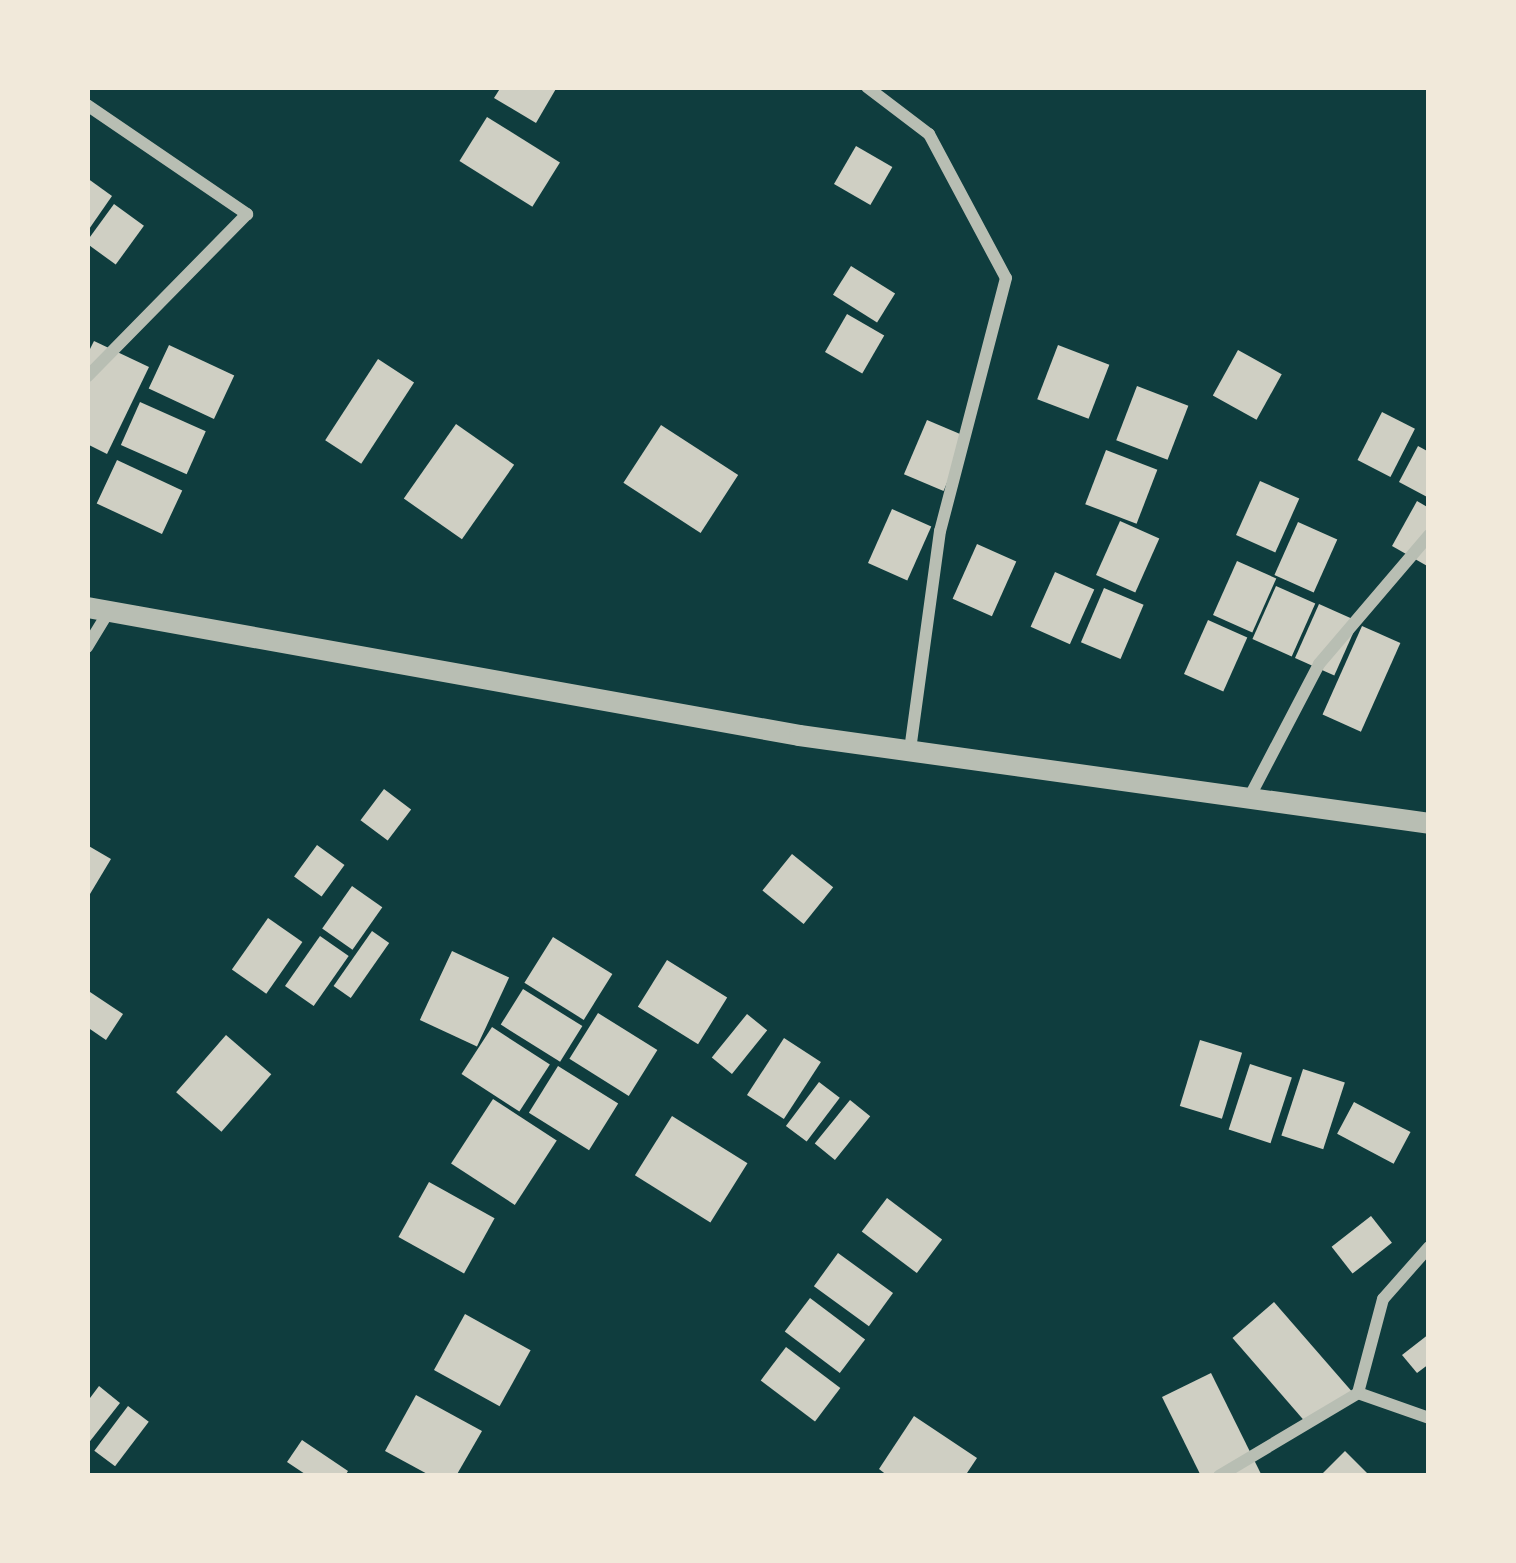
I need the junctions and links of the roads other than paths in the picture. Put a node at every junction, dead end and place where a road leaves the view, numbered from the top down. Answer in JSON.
{"nodes":[{"id":1,"x":867,"y":87,"type":"edge"},
{"id":2,"x":87,"y":105,"type":"edge"},
{"id":3,"x":87,"y":376,"type":"edge"},
{"id":4,"x":1429,"y":535,"type":"edge"},
{"id":5,"x":98,"y":609,"type":"edge"},
{"id":6,"x":87,"y":647,"type":"edge"},
{"id":7,"x":910,"y":751,"type":"junction"},
{"id":8,"x":1250,"y":798,"type":"junction"},
{"id":9,"x":1429,"y":823,"type":"edge"},
{"id":10,"x":1429,"y":1247,"type":"edge"},
{"id":11,"x":1358,"y":1394,"type":"junction"},
{"id":12,"x":1429,"y":1418,"type":"edge"},
{"id":13,"x":1219,"y":1476,"type":"edge"}],
"edges":[{"from":1,"to":7,"type":"street"},
{"from":2,"to":3,"type":"street"},
{"from":4,"to":8,"type":"street"},
{"from":5,"to":6,"type":"street"},
{"from":5,"to":7,"type":"street"},
{"from":7,"to":8,"type":"street"},
{"from":8,"to":9,"type":"street"},
{"from":10,"to":11,"type":"street"},
{"from":11,"to":12,"type":"street"},
{"from":11,"to":13,"type":"street"}]}
